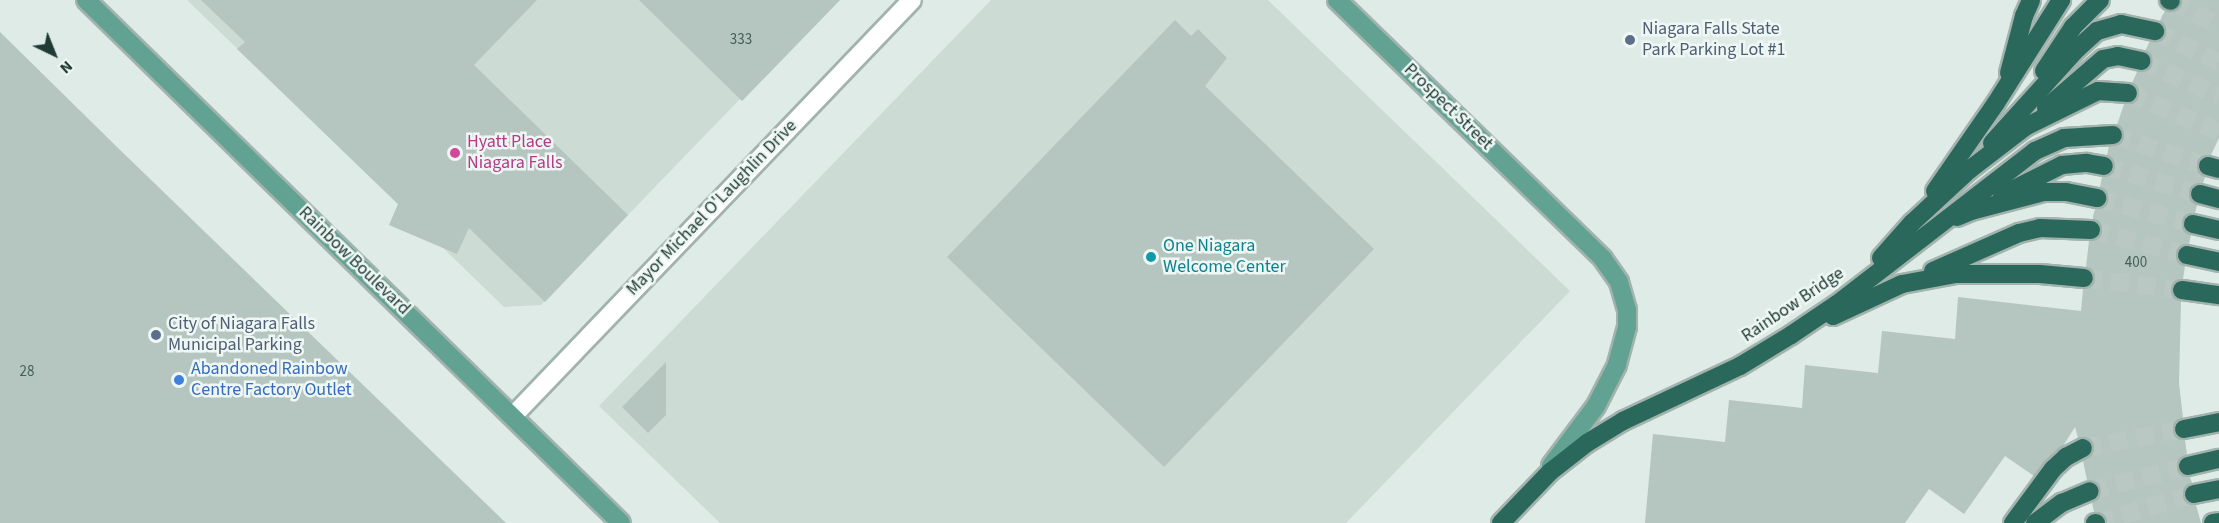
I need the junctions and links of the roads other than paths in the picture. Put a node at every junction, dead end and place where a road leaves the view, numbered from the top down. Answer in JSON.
{"nodes":[{"id":1,"x":86,"y":0,"type":"edge"},
{"id":2,"x":912,"y":0,"type":"edge"},
{"id":3,"x":1337,"y":0,"type":"edge"},
{"id":4,"x":2031,"y":0,"type":"edge"},
{"id":5,"x":2061,"y":0,"type":"edge"},
{"id":6,"x":2100,"y":0,"type":"edge"},
{"id":7,"x":2155,"y":31,"type":"tunnel mouth"},
{"id":8,"x":2141,"y":61,"type":"tunnel mouth"},
{"id":9,"x":2128,"y":93,"type":"tunnel mouth"},
{"id":10,"x":1996,"y":103,"type":"junction"},
{"id":11,"x":2020,"y":121,"type":"junction"},
{"id":12,"x":2113,"y":135,"type":"tunnel mouth"},
{"id":13,"x":2104,"y":166,"type":"tunnel mouth"},
{"id":14,"x":2200,"y":194,"type":"tunnel mouth"},
{"id":15,"x":2097,"y":198,"type":"tunnel mouth"},
{"id":16,"x":2219,"y":199,"type":"edge"},
{"id":17,"x":1971,"y":211,"type":"junction"},
{"id":18,"x":2193,"y":224,"type":"tunnel mouth"},
{"id":19,"x":1920,"y":228,"type":"junction"},
{"id":20,"x":2091,"y":230,"type":"tunnel mouth"},
{"id":21,"x":2219,"y":230,"type":"edge"},
{"id":22,"x":2187,"y":255,"type":"tunnel mouth"},
{"id":23,"x":2219,"y":262,"type":"edge"},
{"id":24,"x":2084,"y":278,"type":"tunnel mouth"},
{"id":25,"x":1902,"y":284,"type":"junction"},
{"id":26,"x":2182,"y":290,"type":"tunnel mouth"},
{"id":27,"x":2219,"y":295,"type":"edge"},
{"id":28,"x":1791,"y":335,"type":"junction"},
{"id":29,"x":513,"y":416,"type":"junction"},
{"id":30,"x":2219,"y":422,"type":"edge"},
{"id":31,"x":2184,"y":429,"type":"tunnel mouth"},
{"id":32,"x":2083,"y":448,"type":"tunnel mouth"},
{"id":33,"x":2219,"y":459,"type":"edge"},
{"id":34,"x":2188,"y":466,"type":"tunnel mouth"},
{"id":35,"x":2219,"y":489,"type":"edge"},
{"id":36,"x":2090,"y":491,"type":"tunnel mouth"},
{"id":37,"x":2194,"y":494,"type":"tunnel mouth"},
{"id":38,"x":1525,"y":498,"type":"junction"},
{"id":39,"x":2219,"y":522,"type":"edge"},
{"id":40,"x":621,"y":523,"type":"edge"},
{"id":41,"x":1501,"y":523,"type":"edge"},
{"id":42,"x":2013,"y":523,"type":"edge"},
{"id":43,"x":2035,"y":523,"type":"edge"},
{"id":44,"x":2213,"y":523,"type":"edge"}],
"edges":[{"from":1,"to":29,"type":"main road","name":"Rainbow Boulevard"},
{"from":2,"to":29,"type":"street","name":"Mayor Michael O'Laughlin Drive"},
{"from":3,"to":38,"type":"main road","name":"Prospect Street"},
{"from":4,"to":10,"type":"highway"},
{"from":5,"to":10,"type":"highway"},
{"from":6,"to":11,"type":"highway"},
{"from":7,"to":11,"type":"highway"},
{"from":8,"to":11,"type":"highway"},
{"from":9,"to":11,"type":"highway"},
{"from":10,"to":19,"type":"highway"},
{"from":11,"to":19,"type":"highway"},
{"from":12,"to":19,"type":"highway","name":"Rainbow Bridge"},
{"from":13,"to":17,"type":"highway"},
{"from":14,"to":16,"type":"highway"},
{"from":15,"to":17,"type":"highway"},
{"from":17,"to":19,"type":"highway"},
{"from":18,"to":21,"type":"highway"},
{"from":19,"to":28,"type":"highway","name":"Rainbow Bridge"},
{"from":20,"to":25,"type":"highway"},
{"from":22,"to":23,"type":"highway"},
{"from":24,"to":25,"type":"highway"},
{"from":25,"to":28,"type":"highway"},
{"from":26,"to":27,"type":"highway"},
{"from":28,"to":38,"type":"highway","name":"Rainbow Bridge"},
{"from":29,"to":40,"type":"main road","name":"Rainbow Boulevard"},
{"from":30,"to":31,"type":"highway"},
{"from":32,"to":42,"type":"highway"},
{"from":33,"to":34,"type":"highway"},
{"from":35,"to":37,"type":"highway"},
{"from":36,"to":43,"type":"highway"},
{"from":38,"to":41,"type":"highway","name":"Rainbow Bridge"},
{"from":39,"to":44,"type":"highway"}]}
